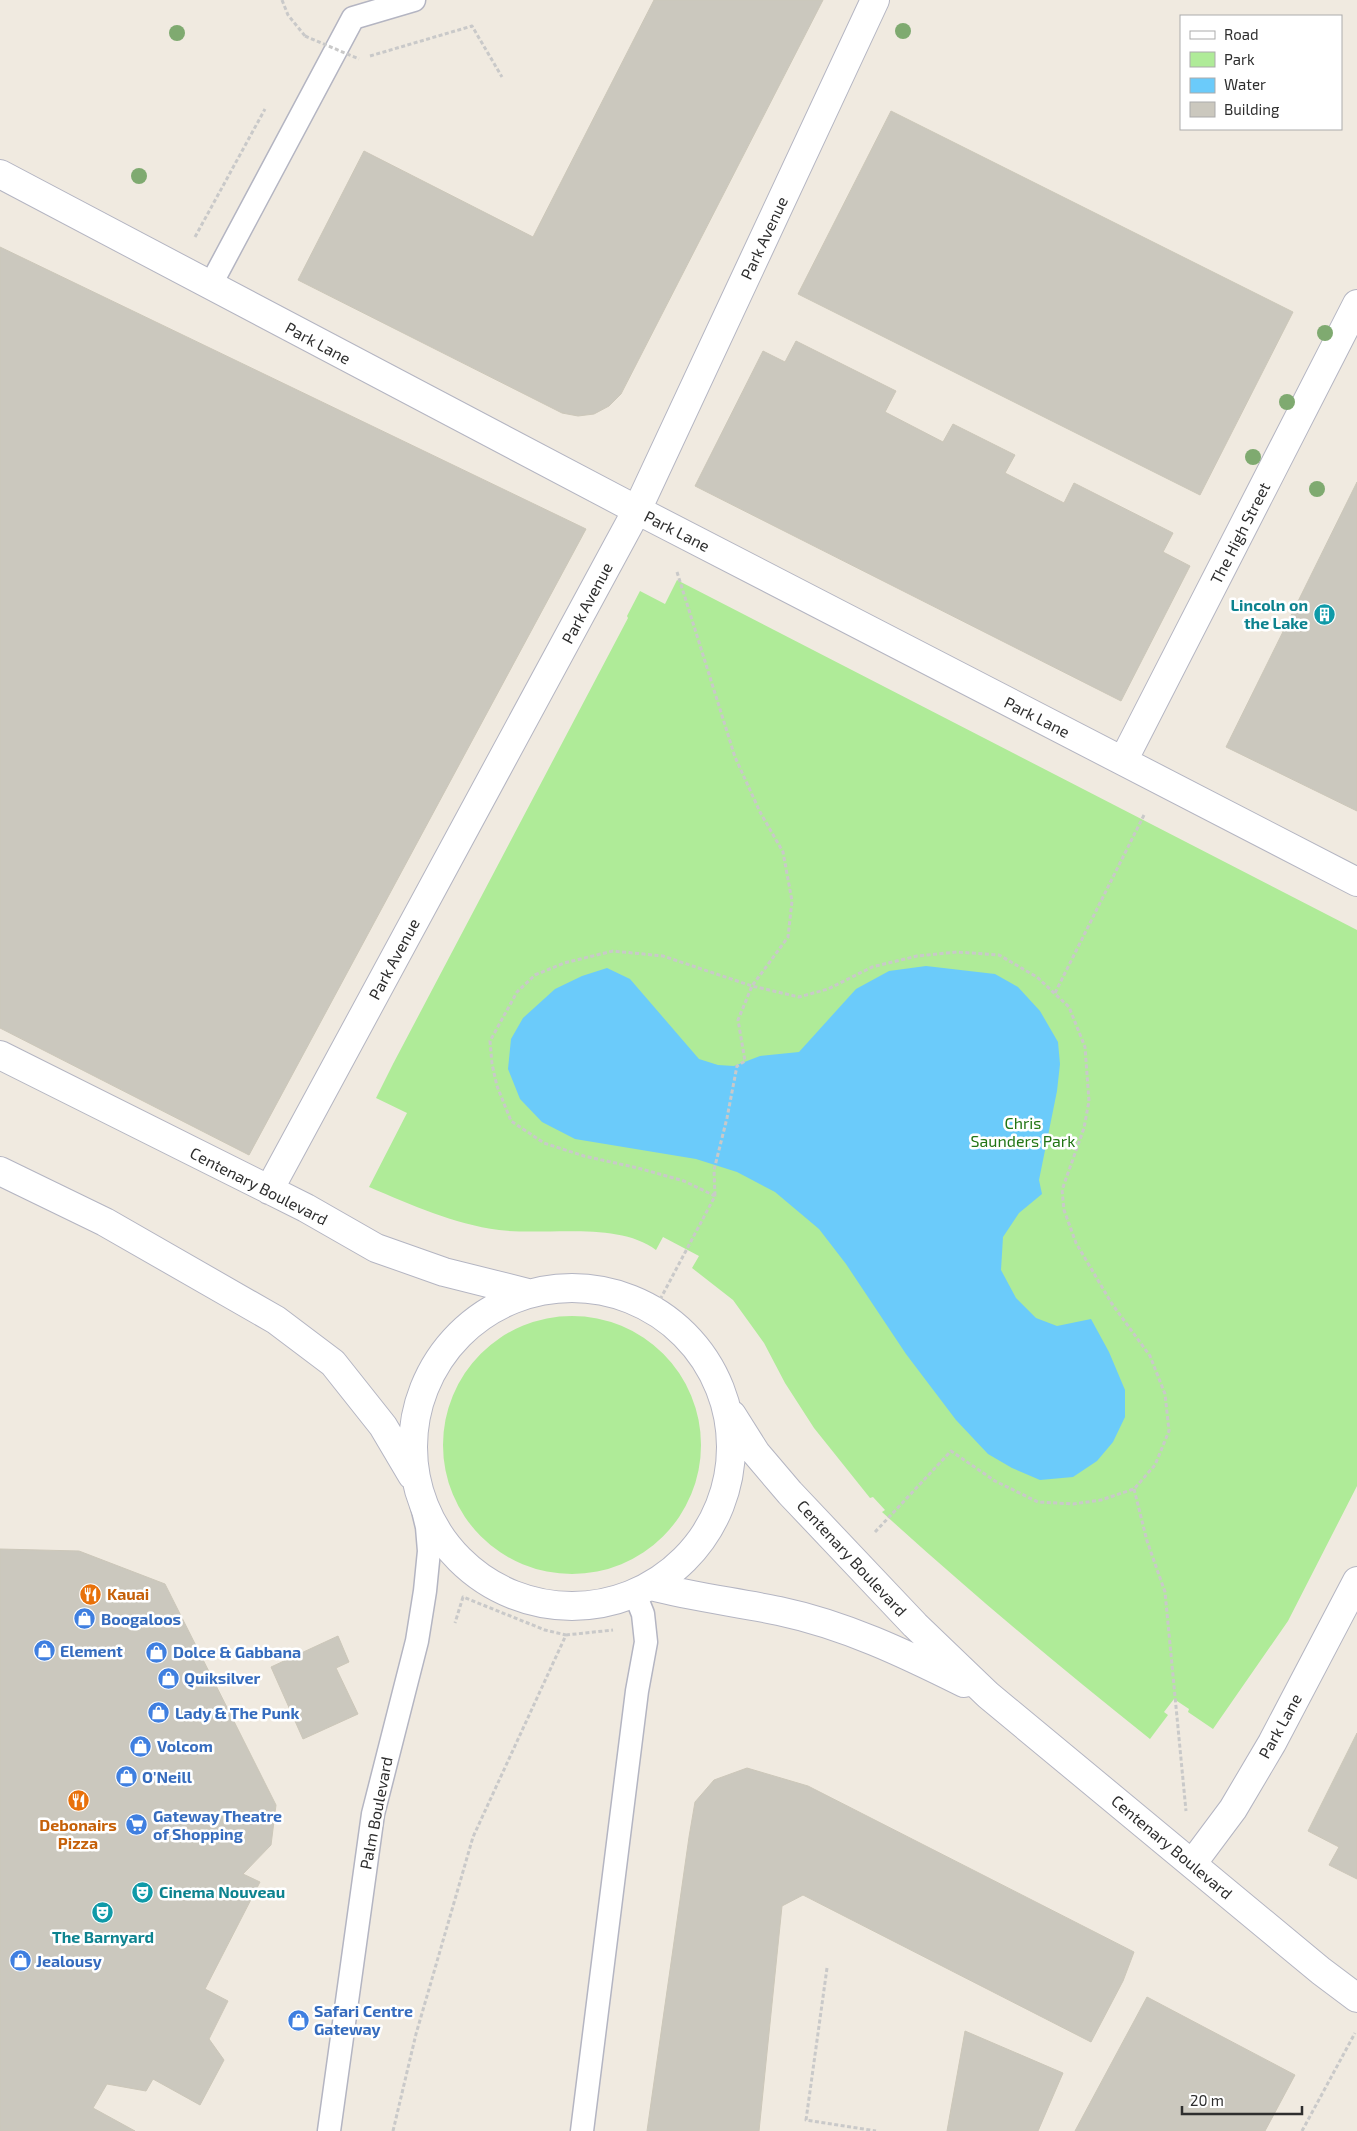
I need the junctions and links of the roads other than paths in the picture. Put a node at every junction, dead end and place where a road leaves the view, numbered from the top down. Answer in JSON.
{"nodes":[{"id":1,"x":414,"y":0,"type":"edge"},
{"id":2,"x":875,"y":0,"type":"edge"},
{"id":3,"x":0,"y":174,"type":"edge"},
{"id":4,"x":210,"y":286,"type":"junction"},
{"id":5,"x":1357,"y":304,"type":"edge"},
{"id":6,"x":637,"y":510,"type":"junction"},
{"id":7,"x":1123,"y":761,"type":"junction"},
{"id":8,"x":1357,"y":882,"type":"edge"},
{"id":9,"x":0,"y":1055,"type":"edge"},
{"id":10,"x":0,"y":1172,"type":"edge"},
{"id":11,"x":269,"y":1190,"type":"junction"},
{"id":12,"x":528,"y":1294,"type":"junction"},
{"id":13,"x":729,"y":1410,"type":"junction"},
{"id":14,"x":418,"y":1489,"type":"junction"},
{"id":15,"x":1357,"y":1581,"type":"edge"},
{"id":16,"x":643,"y":1590,"type":"junction"},
{"id":17,"x":988,"y":1695,"type":"junction"},
{"id":18,"x":1192,"y":1864,"type":"junction"},
{"id":19,"x":1357,"y":1998,"type":"edge"},
{"id":20,"x":329,"y":2131,"type":"edge"},
{"id":21,"x":582,"y":2131,"type":"edge"}],
"edges":[{"from":1,"to":4,"type":"lane"},
{"from":2,"to":6,"type":"street","name":"Park Avenue"},
{"from":3,"to":4,"type":"street","name":"Park Lane"},
{"from":4,"to":6,"type":"street","name":"Park Lane"},
{"from":5,"to":7,"type":"street","name":"The High Street"},
{"from":6,"to":7,"type":"street","name":"Park Lane"},
{"from":6,"to":11,"type":"street","name":"Park Avenue"},
{"from":7,"to":8,"type":"street","name":"Park Lane"},
{"from":9,"to":11,"type":"street","name":"Centenary Boulevard"},
{"from":10,"to":14,"type":"street"},
{"from":11,"to":12,"type":"street","name":"Centenary Boulevard"},
{"from":12,"to":13,"type":"street"},
{"from":12,"to":14,"type":"street"},
{"from":13,"to":16,"type":"street"},
{"from":13,"to":17,"type":"street","name":"Centenary Boulevard"},
{"from":14,"to":16,"type":"street"},
{"from":14,"to":20,"type":"lane","name":"Palm Boulevard"},
{"from":15,"to":18,"type":"street","name":"Park Lane"},
{"from":16,"to":17,"type":"street","name":"Centenary Boulevard"},
{"from":16,"to":21,"type":"lane"},
{"from":17,"to":18,"type":"street","name":"Centenary Boulevard"},
{"from":18,"to":19,"type":"street","name":"Centenary Boulevard"}]}
